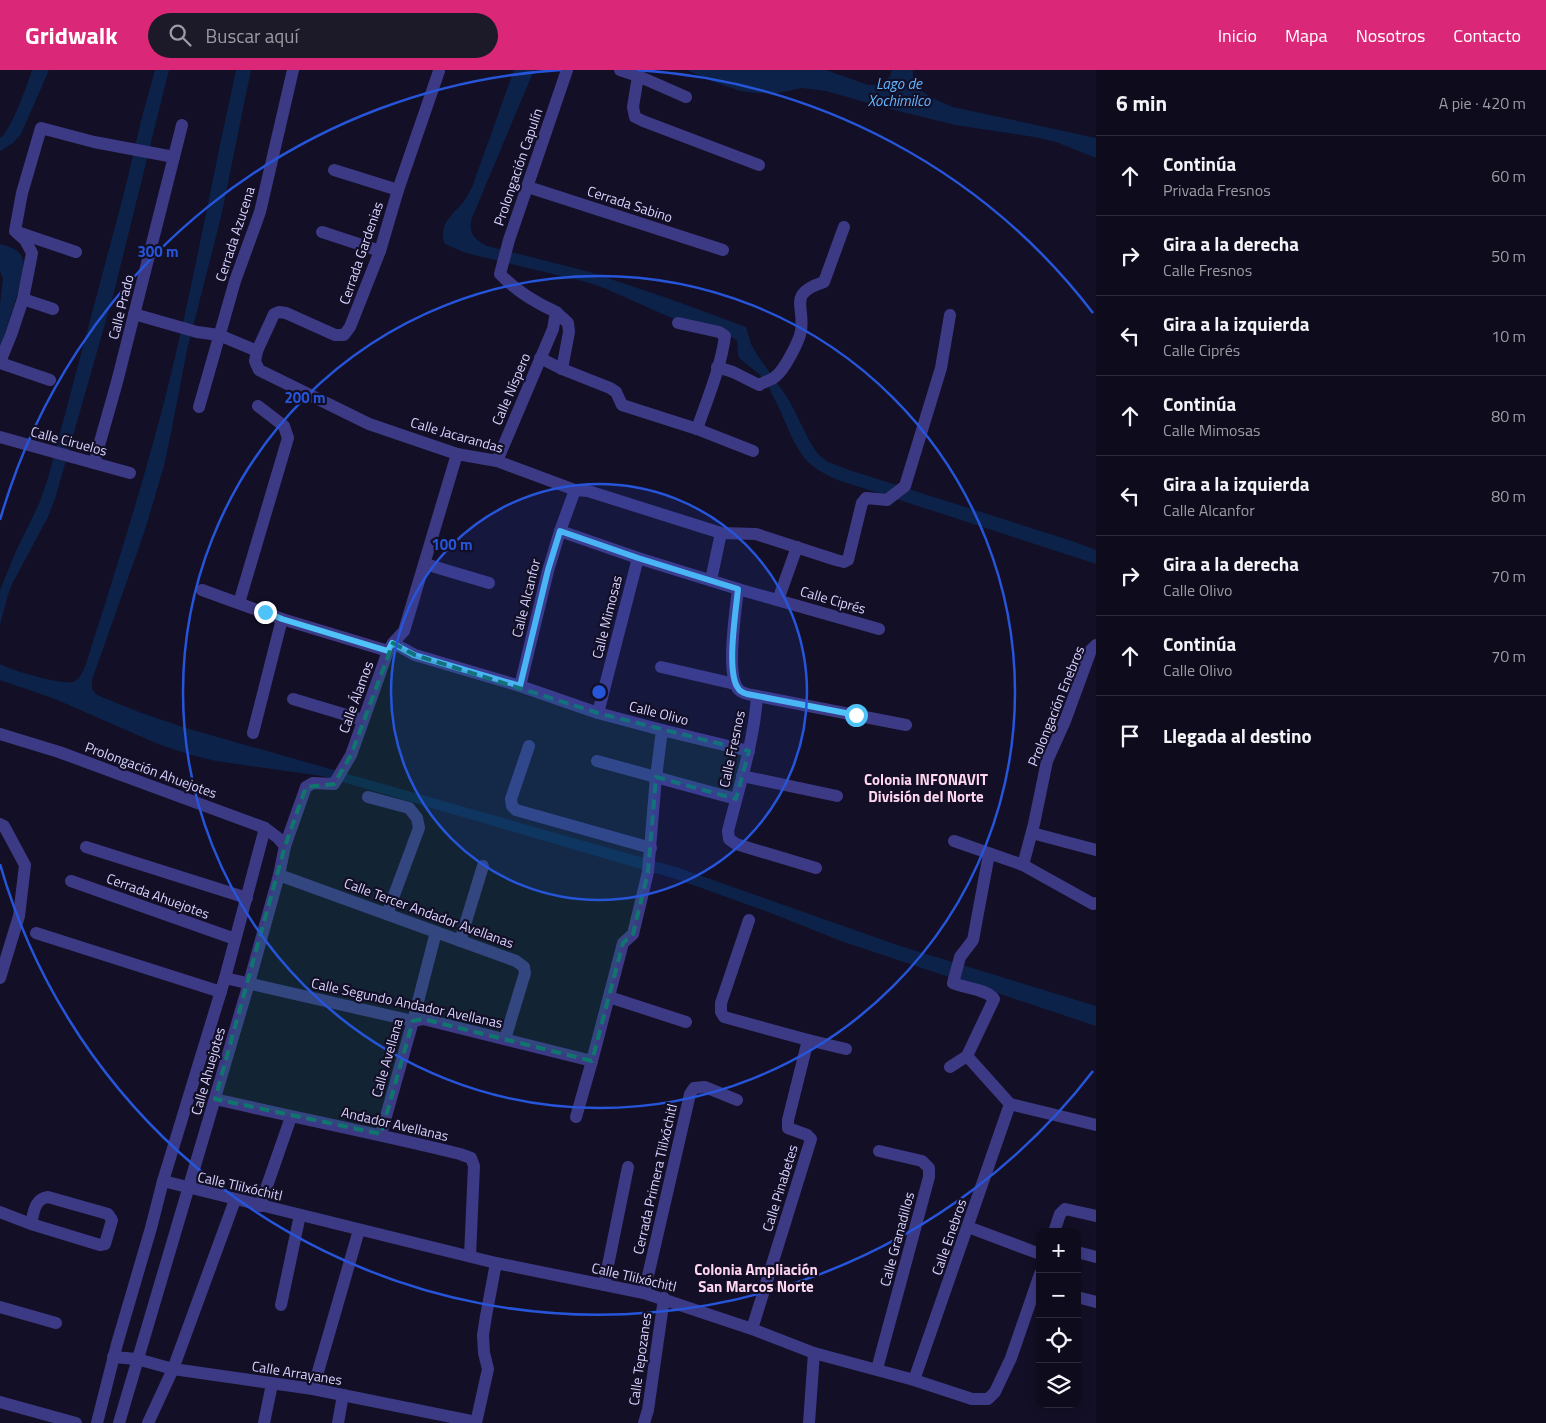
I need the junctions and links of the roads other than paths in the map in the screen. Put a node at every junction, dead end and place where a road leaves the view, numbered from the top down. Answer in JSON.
{"nodes":[{"id":1,"x":292,"y":70,"type":"edge"},
{"id":2,"x":567,"y":70,"type":"edge"},
{"id":3,"x":620,"y":70,"type":"edge"},
{"id":4,"x":439,"y":71,"type":"edge"},
{"id":5,"x":638,"y":73,"type":"edge"},
{"id":6,"x":686,"y":97,"type":"dead end"},
{"id":7,"x":182,"y":125,"type":"dead end"},
{"id":8,"x":174,"y":157,"type":"junction"},
{"id":9,"x":759,"y":165,"type":"dead end"},
{"id":10,"x":334,"y":170,"type":"dead end"},
{"id":11,"x":528,"y":187,"type":"junction"},
{"id":12,"x":398,"y":190,"type":"junction"},
{"id":13,"x":844,"y":227,"type":"dead end"},
{"id":14,"x":15,"y":231,"type":"junction"},
{"id":15,"x":322,"y":232,"type":"dead end"},
{"id":16,"x":723,"y":250,"type":"dead end"},
{"id":17,"x":380,"y":251,"type":"junction"},
{"id":18,"x":76,"y":252,"type":"dead end"},
{"id":19,"x":23,"y":299,"type":"junction"},
{"id":20,"x":53,"y":309,"type":"dead end"},
{"id":21,"x":556,"y":312,"type":"junction"},
{"id":22,"x":134,"y":314,"type":"junction"},
{"id":23,"x":950,"y":315,"type":"dead end"},
{"id":24,"x":678,"y":323,"type":"dead end"},
{"id":25,"x":219,"y":334,"type":"junction"},
{"id":26,"x":257,"y":351,"type":"junction"},
{"id":27,"x":540,"y":358,"type":"junction"},
{"id":28,"x":0,"y":362,"type":"edge"},
{"id":29,"x":718,"y":367,"type":"junction"},
{"id":30,"x":562,"y":370,"type":"junction"},
{"id":31,"x":50,"y":380,"type":"dead end"},
{"id":32,"x":199,"y":406,"type":"dead end"},
{"id":33,"x":258,"y":406,"type":"dead end"},
{"id":34,"x":697,"y":429,"type":"junction"},
{"id":35,"x":0,"y":437,"type":"edge"},
{"id":36,"x":753,"y":451,"type":"dead end"},
{"id":37,"x":457,"y":454,"type":"junction"},
{"id":38,"x":497,"y":461,"type":"junction"},
{"id":39,"x":94,"y":463,"type":"junction"},
{"id":40,"x":130,"y":474,"type":"dead end"},
{"id":41,"x":575,"y":490,"type":"junction"},
{"id":42,"x":560,"y":531,"type":"junction"},
{"id":43,"x":721,"y":533,"type":"junction"},
{"id":44,"x":796,"y":547,"type":"junction"},
{"id":45,"x":638,"y":558,"type":"junction"},
{"id":46,"x":425,"y":564,"type":"junction"},
{"id":47,"x":711,"y":580,"type":"junction"},
{"id":48,"x":489,"y":583,"type":"dead end"},
{"id":49,"x":738,"y":589,"type":"junction"},
{"id":50,"x":202,"y":590,"type":"dead end"},
{"id":51,"x":778,"y":600,"type":"junction"},
{"id":52,"x":239,"y":603,"type":"junction"},
{"id":53,"x":282,"y":619,"type":"junction"},
{"id":54,"x":879,"y":629,"type":"dead end"},
{"id":55,"x":1096,"y":645,"type":"edge"},
{"id":56,"x":390,"y":647,"type":"junction"},
{"id":57,"x":661,"y":667,"type":"dead end"},
{"id":58,"x":735,"y":684,"type":"junction"},
{"id":59,"x":520,"y":686,"type":"junction"},
{"id":60,"x":757,"y":696,"type":"junction"},
{"id":61,"x":293,"y":699,"type":"dead end"},
{"id":62,"x":598,"y":713,"type":"junction"},
{"id":63,"x":363,"y":720,"type":"junction"},
{"id":64,"x":906,"y":725,"type":"dead end"},
{"id":65,"x":662,"y":730,"type":"junction"},
{"id":66,"x":252,"y":733,"type":"dead end"},
{"id":67,"x":0,"y":734,"type":"edge"},
{"id":68,"x":530,"y":746,"type":"dead end"},
{"id":69,"x":749,"y":751,"type":"junction"},
{"id":70,"x":352,"y":755,"type":"joint"},
{"id":71,"x":597,"y":761,"type":"dead end"},
{"id":72,"x":742,"y":776,"type":"junction"},
{"id":73,"x":656,"y":777,"type":"junction"},
{"id":74,"x":837,"y":796,"type":"dead end"},
{"id":75,"x":368,"y":797,"type":"dead end"},
{"id":76,"x":736,"y":799,"type":"junction"},
{"id":77,"x":0,"y":824,"type":"edge"},
{"id":78,"x":265,"y":828,"type":"junction"},
{"id":79,"x":1032,"y":833,"type":"junction"},
{"id":80,"x":954,"y":841,"type":"dead end"},
{"id":81,"x":285,"y":846,"type":"junction"},
{"id":82,"x":86,"y":847,"type":"dead end"},
{"id":83,"x":1096,"y":850,"type":"edge"},
{"id":84,"x":651,"y":851,"type":"junction"},
{"id":85,"x":989,"y":854,"type":"junction"},
{"id":86,"x":1023,"y":865,"type":"junction"},
{"id":87,"x":483,"y":866,"type":"dead end"},
{"id":88,"x":816,"y":868,"type":"dead end"},
{"id":89,"x":279,"y":874,"type":"junction"},
{"id":90,"x":71,"y":881,"type":"dead end"},
{"id":91,"x":247,"y":898,"type":"junction"},
{"id":92,"x":1096,"y":904,"type":"edge"},
{"id":93,"x":387,"y":914,"type":"junction"},
{"id":94,"x":749,"y":920,"type":"dead end"},
{"id":95,"x":436,"y":932,"type":"junction"},
{"id":96,"x":36,"y":933,"type":"dead end"},
{"id":97,"x":235,"y":939,"type":"junction"},
{"id":98,"x":460,"y":940,"type":"junction"},
{"id":99,"x":0,"y":978,"type":"edge"},
{"id":100,"x":225,"y":978,"type":"junction"},
{"id":101,"x":249,"y":983,"type":"junction"},
{"id":102,"x":221,"y":992,"type":"junction"},
{"id":103,"x":608,"y":997,"type":"junction"},
{"id":104,"x":413,"y":1021,"type":"junction"},
{"id":105,"x":686,"y":1022,"type":"dead end"},
{"id":106,"x":505,"y":1039,"type":"junction"},
{"id":107,"x":808,"y":1040,"type":"junction"},
{"id":108,"x":846,"y":1049,"type":"dead end"},
{"id":109,"x":967,"y":1056,"type":"junction"},
{"id":110,"x":592,"y":1061,"type":"junction"},
{"id":111,"x":950,"y":1067,"type":"dead end"},
{"id":112,"x":215,"y":1100,"type":"junction"},
{"id":113,"x":737,"y":1100,"type":"dead end"},
{"id":114,"x":1010,"y":1104,"type":"junction"},
{"id":115,"x":291,"y":1117,"type":"junction"},
{"id":116,"x":576,"y":1117,"type":"dead end"},
{"id":117,"x":1096,"y":1126,"type":"edge"},
{"id":118,"x":381,"y":1134,"type":"junction"},
{"id":119,"x":879,"y":1151,"type":"dead end"},
{"id":120,"x":628,"y":1167,"type":"dead end"},
{"id":121,"x":162,"y":1181,"type":"junction"},
{"id":122,"x":188,"y":1189,"type":"junction"},
{"id":123,"x":235,"y":1200,"type":"junction"},
{"id":124,"x":260,"y":1206,"type":"junction"},
{"id":125,"x":0,"y":1212,"type":"edge"},
{"id":126,"x":300,"y":1215,"type":"junction"},
{"id":127,"x":1096,"y":1216,"type":"edge"},
{"id":128,"x":31,"y":1224,"type":"junction"},
{"id":129,"x":968,"y":1227,"type":"junction"},
{"id":130,"x":1055,"y":1228,"type":"edge"},
{"id":131,"x":359,"y":1230,"type":"junction"},
{"id":132,"x":1036,"y":1252,"type":"edge"},
{"id":133,"x":1081,"y":1253,"type":"edge"},
{"id":134,"x":470,"y":1256,"type":"junction"},
{"id":135,"x":1096,"y":1257,"type":"edge"},
{"id":136,"x":496,"y":1263,"type":"junction"},
{"id":137,"x":604,"y":1285,"type":"junction"},
{"id":138,"x":1036,"y":1292,"type":"edge"},
{"id":139,"x":644,"y":1293,"type":"junction"},
{"id":140,"x":664,"y":1298,"type":"junction"},
{"id":141,"x":1081,"y":1298,"type":"edge"},
{"id":142,"x":1096,"y":1302,"type":"edge"},
{"id":143,"x":281,"y":1305,"type":"dead end"},
{"id":144,"x":0,"y":1307,"type":"edge"},
{"id":145,"x":56,"y":1323,"type":"dead end"},
{"id":146,"x":752,"y":1329,"type":"junction"},
{"id":147,"x":814,"y":1353,"type":"junction"},
{"id":148,"x":113,"y":1357,"type":"junction"},
{"id":149,"x":136,"y":1359,"type":"junction"},
{"id":150,"x":173,"y":1369,"type":"junction"},
{"id":151,"x":877,"y":1369,"type":"junction"},
{"id":152,"x":914,"y":1380,"type":"junction"},
{"id":153,"x":272,"y":1384,"type":"junction"},
{"id":154,"x":313,"y":1390,"type":"junction"},
{"id":155,"x":343,"y":1395,"type":"junction"},
{"id":156,"x":0,"y":1402,"type":"edge"},
{"id":157,"x":76,"y":1423,"type":"edge"},
{"id":158,"x":97,"y":1423,"type":"edge"},
{"id":159,"x":118,"y":1423,"type":"edge"},
{"id":160,"x":148,"y":1423,"type":"edge"},
{"id":161,"x":264,"y":1423,"type":"edge"},
{"id":162,"x":338,"y":1423,"type":"edge"},
{"id":163,"x":476,"y":1423,"type":"edge"},
{"id":164,"x":644,"y":1423,"type":"edge"},
{"id":165,"x":809,"y":1423,"type":"edge"}],
"edges":[{"from":1,"to":25,"type":"street","name":"Cerrada Azucena"},
{"from":2,"to":11,"type":"street","name":"Prolongación Capulín"},
{"from":3,"to":5,"type":"street"},
{"from":4,"to":12,"type":"street","name":"Cerrada Gardenias"},
{"from":5,"to":6,"type":"street"},
{"from":5,"to":9,"type":"street"},
{"from":7,"to":8,"type":"street","name":"Calle Prado"},
{"from":8,"to":14,"type":"street"},
{"from":8,"to":22,"type":"street","name":"Calle Prado"},
{"from":10,"to":12,"type":"street"},
{"from":11,"to":16,"type":"street","name":"Cerrada Sabino"},
{"from":11,"to":21,"type":"street","name":"Prolongación Capulín"},
{"from":12,"to":17,"type":"street","name":"Cerrada Gardenias"},
{"from":13,"to":29,"type":"street"},
{"from":14,"to":18,"type":"street"},
{"from":14,"to":19,"type":"street"},
{"from":15,"to":17,"type":"street"},
{"from":17,"to":26,"type":"street","name":"Cerrada Gardenias"},
{"from":19,"to":20,"type":"street"},
{"from":19,"to":28,"type":"street"},
{"from":21,"to":27,"type":"street","name":"Calle Níspero"},
{"from":21,"to":30,"type":"street"},
{"from":22,"to":25,"type":"street"},
{"from":22,"to":39,"type":"street","name":"Calle Prado"},
{"from":23,"to":44,"type":"street"},
{"from":24,"to":29,"type":"street"},
{"from":25,"to":26,"type":"street"},
{"from":25,"to":32,"type":"street","name":"Cerrada Azucena"},
{"from":26,"to":37,"type":"street","name":"Calle Jacarandas"},
{"from":27,"to":30,"type":"street"},
{"from":27,"to":38,"type":"street","name":"Calle Níspero"},
{"from":28,"to":31,"type":"street"},
{"from":29,"to":34,"type":"street"},
{"from":30,"to":34,"type":"street"},
{"from":33,"to":52,"type":"street"},
{"from":34,"to":36,"type":"street"},
{"from":35,"to":39,"type":"street","name":"Calle Ciruelos"},
{"from":37,"to":38,"type":"street","name":"Calle Jacarandas"},
{"from":37,"to":46,"type":"street","name":"Calle Álamos"},
{"from":38,"to":41,"type":"street","name":"Calle Jacarandas"},
{"from":39,"to":40,"type":"street","name":"Calle Ciruelos"},
{"from":41,"to":42,"type":"street","name":"Calle Alcanfor"},
{"from":41,"to":43,"type":"street","name":"Calle Jacarandas"},
{"from":42,"to":45,"type":"street"},
{"from":42,"to":59,"type":"street","name":"Calle Alcanfor"},
{"from":43,"to":44,"type":"street","name":"Calle Jacarandas"},
{"from":43,"to":47,"type":"street"},
{"from":44,"to":51,"type":"street","name":"Calle Ciprés"},
{"from":45,"to":47,"type":"street"},
{"from":45,"to":62,"type":"street","name":"Calle Mimosas"},
{"from":46,"to":48,"type":"street"},
{"from":46,"to":56,"type":"street","name":"Calle Álamos"},
{"from":47,"to":49,"type":"street","name":"Calle Ciprés"},
{"from":49,"to":51,"type":"street","name":"Calle Ciprés"},
{"from":49,"to":58,"type":"street"},
{"from":50,"to":52,"type":"street"},
{"from":51,"to":54,"type":"street","name":"Calle Ciprés"},
{"from":52,"to":53,"type":"street","name":"Calle Olivo"},
{"from":53,"to":56,"type":"street","name":"Calle Olivo"},
{"from":53,"to":66,"type":"street"},
{"from":55,"to":79,"type":"street","name":"Prolongación Enebros"},
{"from":56,"to":59,"type":"street","name":"Calle Olivo"},
{"from":56,"to":63,"type":"street","name":"Calle Álamos"},
{"from":57,"to":58,"type":"street","name":"Calle Fresnos"},
{"from":58,"to":60,"type":"street","name":"Calle Fresnos"},
{"from":59,"to":62,"type":"street","name":"Calle Olivo"},
{"from":60,"to":64,"type":"street"},
{"from":60,"to":69,"type":"street","name":"Calle Fresnos"},
{"from":61,"to":63,"type":"street"},
{"from":62,"to":65,"type":"street","name":"Calle Olivo"},
{"from":63,"to":70,"type":"street","name":"Calle Álamos"},
{"from":65,"to":69,"type":"street","name":"Calle Olivo"},
{"from":65,"to":73,"type":"street"},
{"from":67,"to":78,"type":"street","name":"Prolongación Ahuejotes"},
{"from":68,"to":84,"type":"street"},
{"from":69,"to":72,"type":"street","name":"Calle Fresnos"},
{"from":70,"to":81,"type":"street","name":"Calle Ahuejotes"},
{"from":71,"to":73,"type":"street"},
{"from":72,"to":74,"type":"street"},
{"from":72,"to":76,"type":"street","name":"Calle Fresnos"},
{"from":73,"to":76,"type":"street"},
{"from":73,"to":84,"type":"street"},
{"from":75,"to":93,"type":"street"},
{"from":76,"to":88,"type":"street","name":"Calle Fresnos"},
{"from":77,"to":99,"type":"street"},
{"from":78,"to":81,"type":"street","name":"Prolongación Ahuejotes"},
{"from":78,"to":91,"type":"street","name":"Calle Ahuejotes"},
{"from":79,"to":83,"type":"street"},
{"from":79,"to":86,"type":"street","name":"Prolongación Enebros"},
{"from":80,"to":85,"type":"street"},
{"from":81,"to":89,"type":"street","name":"Calle Ahuejotes"},
{"from":82,"to":91,"type":"street"},
{"from":84,"to":103,"type":"street"},
{"from":85,"to":86,"type":"street"},
{"from":85,"to":109,"type":"street"},
{"from":86,"to":92,"type":"street"},
{"from":87,"to":98,"type":"street"},
{"from":89,"to":93,"type":"street","name":"Calle Tercer Andador Avellanas"},
{"from":89,"to":101,"type":"street","name":"Calle Ahuejotes"},
{"from":90,"to":97,"type":"street","name":"Cerrada Ahuejotes"},
{"from":91,"to":97,"type":"street","name":"Calle Ahuejotes"},
{"from":93,"to":95,"type":"street","name":"Calle Tercer Andador Avellanas"},
{"from":94,"to":107,"type":"street"},
{"from":95,"to":98,"type":"street","name":"Calle Tercer Andador Avellanas"},
{"from":95,"to":104,"type":"street","name":"Calle Avellana"},
{"from":96,"to":102,"type":"street"},
{"from":97,"to":100,"type":"street","name":"Calle Ahuejotes"},
{"from":98,"to":106,"type":"street","name":"Calle Tercer Andador Avellanas"},
{"from":100,"to":101,"type":"street","name":"Calle Segundo Andador Avellanas"},
{"from":100,"to":102,"type":"street","name":"Calle Ahuejotes"},
{"from":101,"to":104,"type":"street","name":"Calle Segundo Andador Avellanas"},
{"from":101,"to":112,"type":"street","name":"Calle Ahuejotes"},
{"from":102,"to":121,"type":"street","name":"Calle Ahuejotes"},
{"from":103,"to":105,"type":"street"},
{"from":103,"to":110,"type":"street"},
{"from":104,"to":106,"type":"street","name":"Calle Segundo Andador Avellanas"},
{"from":104,"to":118,"type":"street","name":"Calle Avellana"},
{"from":106,"to":110,"type":"street","name":"Calle Segundo Andador Avellanas"},
{"from":107,"to":108,"type":"street"},
{"from":107,"to":146,"type":"street","name":"Calle Pinabetes"},
{"from":109,"to":111,"type":"street"},
{"from":109,"to":114,"type":"street"},
{"from":110,"to":116,"type":"street"},
{"from":112,"to":115,"type":"street","name":"Andador Avellanas"},
{"from":112,"to":122,"type":"street","name":"Calle Ahuejotes"},
{"from":113,"to":139,"type":"street","name":"Cerrada Primera Tlilxóchitl"},
{"from":114,"to":117,"type":"street"},
{"from":114,"to":129,"type":"street","name":"Calle Enebros"},
{"from":115,"to":118,"type":"street","name":"Andador Avellanas"},
{"from":115,"to":124,"type":"street"},
{"from":118,"to":134,"type":"street","name":"Andador Avellanas"},
{"from":119,"to":151,"type":"street","name":"Calle Granadillos"},
{"from":120,"to":137,"type":"street"},
{"from":121,"to":122,"type":"street","name":"Calle Tlilxóchitl"},
{"from":121,"to":148,"type":"street","name":"Calle Ahuejotes"},
{"from":122,"to":123,"type":"street","name":"Calle Tlilxóchitl"},
{"from":122,"to":149,"type":"street","name":"Calle Ahuejotes"},
{"from":123,"to":124,"type":"street","name":"Calle Tlilxóchitl"},
{"from":123,"to":150,"type":"street"},
{"from":124,"to":126,"type":"street","name":"Calle Tlilxóchitl"},
{"from":125,"to":128,"type":"street"},
{"from":126,"to":131,"type":"street","name":"Calle Tlilxóchitl"},
{"from":126,"to":143,"type":"street"},
{"from":127,"to":130,"type":"street"},
{"from":128,"to":128,"type":"street"},
{"from":129,"to":132,"type":"street"},
{"from":129,"to":152,"type":"street","name":"Calle Enebros"},
{"from":131,"to":134,"type":"street","name":"Calle Tlilxóchitl"},
{"from":131,"to":154,"type":"street"},
{"from":133,"to":135,"type":"street"},
{"from":134,"to":136,"type":"street","name":"Calle Tlilxóchitl"},
{"from":136,"to":137,"type":"street","name":"Calle Tlilxóchitl"},
{"from":136,"to":163,"type":"street"},
{"from":137,"to":139,"type":"street","name":"Calle Tlilxóchitl"},
{"from":138,"to":152,"type":"street","name":"Calle Tlilxóchitl"},
{"from":139,"to":140,"type":"street","name":"Calle Tlilxóchitl"},
{"from":140,"to":146,"type":"street","name":"Calle Tlilxóchitl"},
{"from":140,"to":164,"type":"street","name":"Calle Tepozanes"},
{"from":141,"to":142,"type":"street"},
{"from":144,"to":145,"type":"street"},
{"from":146,"to":147,"type":"street","name":"Calle Tlilxóchitl"},
{"from":147,"to":151,"type":"street","name":"Calle Tlilxóchitl"},
{"from":147,"to":165,"type":"street"},
{"from":148,"to":149,"type":"street","name":"Calle Arrayanes"},
{"from":148,"to":158,"type":"street","name":"Calle Ahuejotes"},
{"from":149,"to":150,"type":"street","name":"Calle Arrayanes"},
{"from":149,"to":159,"type":"street","name":"Calle Ahuejotes"},
{"from":150,"to":153,"type":"street","name":"Calle Arrayanes"},
{"from":150,"to":160,"type":"street"},
{"from":151,"to":152,"type":"street","name":"Calle Tlilxóchitl"},
{"from":153,"to":154,"type":"street","name":"Calle Arrayanes"},
{"from":153,"to":161,"type":"street"},
{"from":154,"to":155,"type":"street","name":"Calle Arrayanes"},
{"from":155,"to":162,"type":"street"},
{"from":155,"to":163,"type":"street","name":"Calle Arrayanes"},
{"from":156,"to":157,"type":"street"}]}
